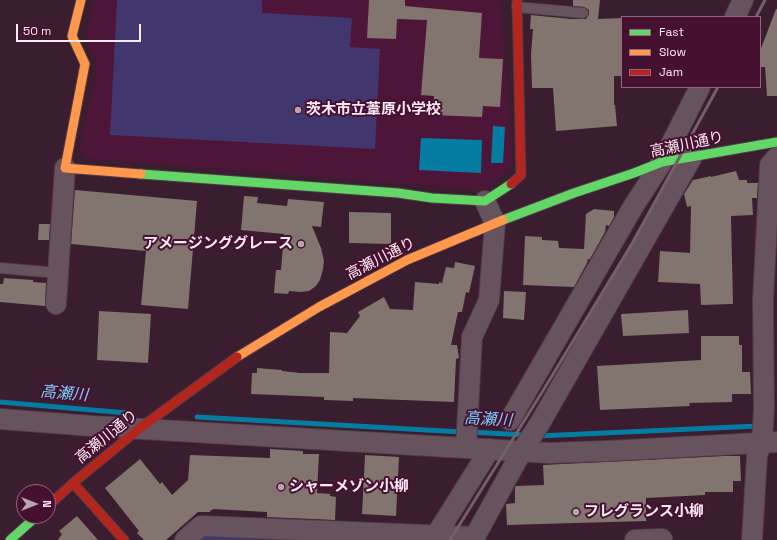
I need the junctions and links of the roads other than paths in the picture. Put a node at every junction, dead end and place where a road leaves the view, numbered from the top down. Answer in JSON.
{"nodes":[{"id":1,"x":81,"y":0,"type":"edge"},
{"id":2,"x":743,"y":0,"type":"edge"},
{"id":3,"x":517,"y":4,"type":"edge"},
{"id":4,"x":584,"y":12,"type":"dead end"},
{"id":5,"x":735,"y":16,"type":"edge"},
{"id":6,"x":699,"y":88,"type":"edge"},
{"id":7,"x":777,"y":142,"type":"edge"},
{"id":8,"x":692,"y":157,"type":"junction"},
{"id":9,"x":777,"y":157,"type":"edge"},
{"id":10,"x":662,"y":162,"type":"junction"},
{"id":11,"x":65,"y":168,"type":"junction"},
{"id":12,"x":485,"y":201,"type":"junction"},
{"id":13,"x":495,"y":223,"type":"junction"},
{"id":14,"x":0,"y":268,"type":"edge"},
{"id":15,"x":771,"y":269,"type":"edge"},
{"id":16,"x":58,"y":273,"type":"junction"},
{"id":17,"x":56,"y":304,"type":"dead end"},
{"id":18,"x":768,"y":411,"type":"edge"},
{"id":19,"x":0,"y":419,"type":"edge"},
{"id":20,"x":510,"y":420,"type":"dead end"},
{"id":21,"x":140,"y":428,"type":"junction"},
{"id":22,"x":767,"y":441,"type":"edge"},
{"id":23,"x":466,"y":445,"type":"junction"},
{"id":24,"x":524,"y":448,"type":"junction"},
{"id":25,"x":490,"y":449,"type":"junction"},
{"id":26,"x":73,"y":483,"type":"junction"},
{"id":27,"x":56,"y":499,"type":"edge"},
{"id":28,"x":28,"y":524,"type":"edge"},
{"id":29,"x":311,"y":535,"type":"edge"},
{"id":30,"x":435,"y":538,"type":"edge"},
{"id":31,"x":474,"y":538,"type":"edge"},
{"id":32,"x":10,"y":540,"type":"edge"},
{"id":33,"x":124,"y":540,"type":"edge"},
{"id":34,"x":185,"y":540,"type":"edge"},
{"id":35,"x":635,"y":540,"type":"edge"},
{"id":36,"x":662,"y":540,"type":"edge"},
{"id":37,"x":752,"y":540,"type":"edge"}],
"edges":[{"from":1,"to":11,"type":"street"},
{"from":2,"to":5,"type":"street"},
{"from":3,"to":4,"type":"lane"},
{"from":3,"to":12,"type":"street"},
{"from":6,"to":10,"type":"street"},
{"from":7,"to":8,"type":"street","name":"高瀬川通り"},
{"from":8,"to":10,"type":"street","name":"高瀬川通り"},
{"from":8,"to":24,"type":"street"},
{"from":9,"to":15,"type":"street"},
{"from":10,"to":13,"type":"street","name":"高瀬川通り"},
{"from":10,"to":20,"type":"street"},
{"from":11,"to":12,"type":"street"},
{"from":11,"to":16,"type":"street"},
{"from":12,"to":13,"type":"street"},
{"from":13,"to":21,"type":"street","name":"高瀬川通り"},
{"from":13,"to":23,"type":"street"},
{"from":14,"to":16,"type":"lane"},
{"from":15,"to":18,"type":"street"},
{"from":16,"to":17,"type":"street"},
{"from":18,"to":22,"type":"street"},
{"from":19,"to":21,"type":"street"},
{"from":21,"to":23,"type":"street"},
{"from":21,"to":26,"type":"street","name":"高瀬川通り"},
{"from":22,"to":24,"type":"street"},
{"from":22,"to":37,"type":"street"},
{"from":23,"to":25,"type":"street"},
{"from":24,"to":25,"type":"street"},
{"from":24,"to":31,"type":"street"},
{"from":25,"to":30,"type":"street"},
{"from":26,"to":27,"type":"street","name":"高瀬川通り"},
{"from":26,"to":33,"type":"street"},
{"from":28,"to":32,"type":"street"},
{"from":29,"to":30,"type":"street"},
{"from":29,"to":34,"type":"street"},
{"from":30,"to":31,"type":"street"},
{"from":35,"to":36,"type":"street"}]}
